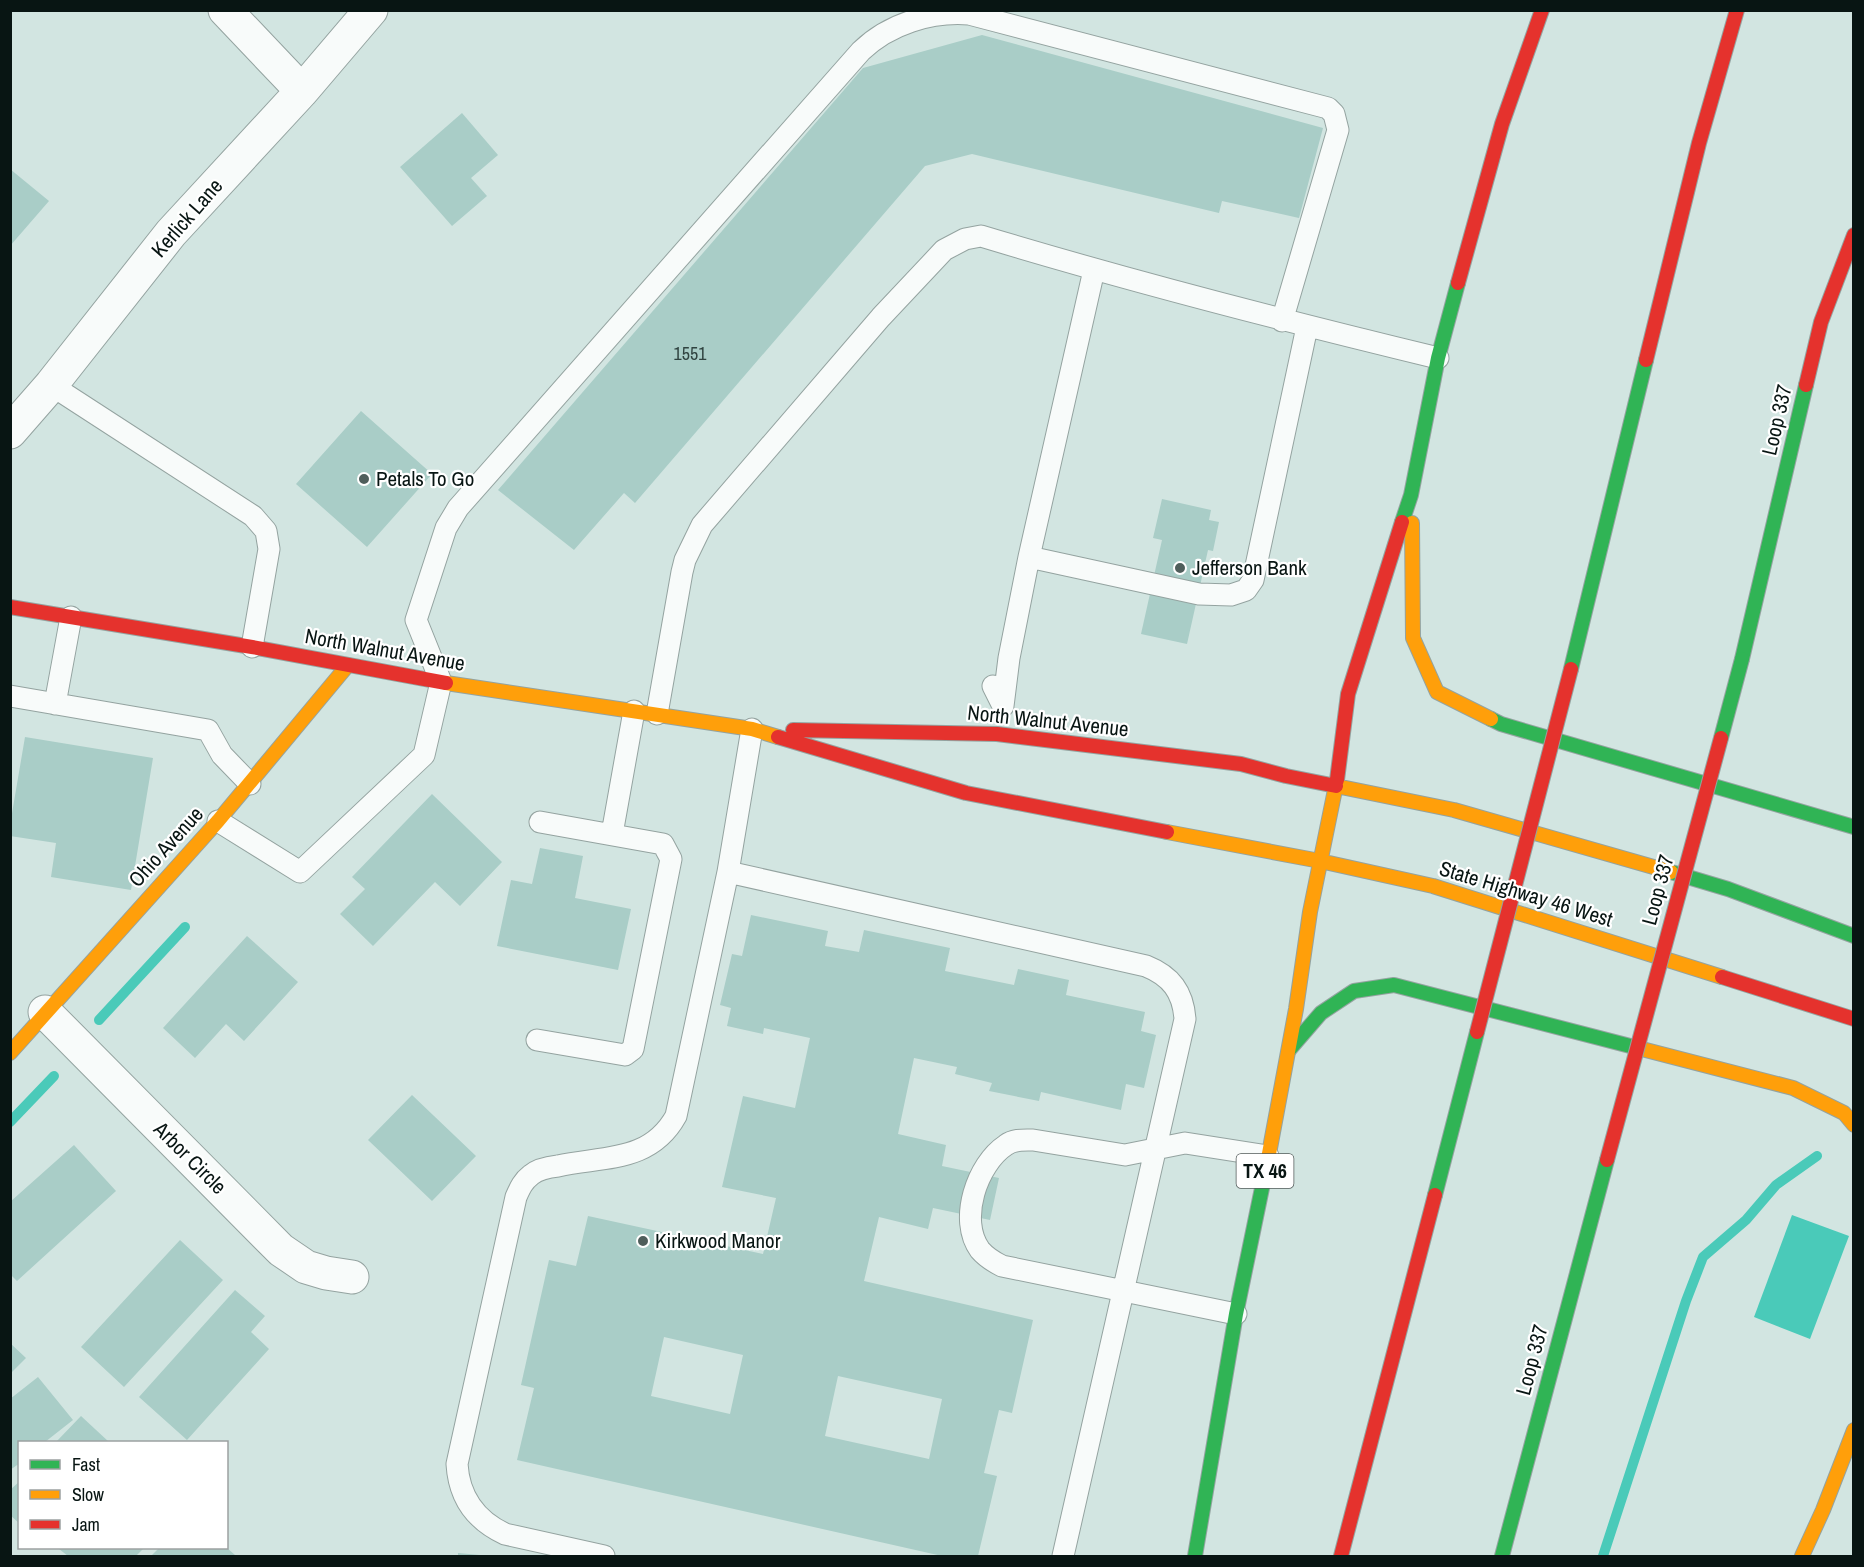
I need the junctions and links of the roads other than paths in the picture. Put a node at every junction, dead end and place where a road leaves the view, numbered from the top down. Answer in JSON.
{"nodes":[{"id":1,"x":225,"y":10,"type":"edge"},
{"id":2,"x":371,"y":10,"type":"edge"},
{"id":3,"x":1542,"y":10,"type":"edge"},
{"id":4,"x":1737,"y":10,"type":"edge"},
{"id":5,"x":302,"y":91,"type":"junction"},
{"id":6,"x":1854,"y":235,"type":"edge"},
{"id":7,"x":1094,"y":270,"type":"junction"},
{"id":8,"x":1282,"y":321,"type":"junction"},
{"id":9,"x":1307,"y":327,"type":"junction"},
{"id":10,"x":1438,"y":358,"type":"junction"},
{"id":11,"x":51,"y":385,"type":"junction"},
{"id":12,"x":14,"y":421,"type":"edge"},
{"id":13,"x":1411,"y":495,"type":"junction"},
{"id":14,"x":1029,"y":557,"type":"junction"},
{"id":15,"x":10,"y":607,"type":"edge"},
{"id":16,"x":71,"y":617,"type":"junction"},
{"id":17,"x":252,"y":647,"type":"junction"},
{"id":18,"x":348,"y":665,"type":"junction"},
{"id":19,"x":441,"y":682,"type":"junction"},
{"id":20,"x":993,"y":686,"type":"dead end"},
{"id":21,"x":10,"y":696,"type":"edge"},
{"id":22,"x":55,"y":704,"type":"junction"},
{"id":23,"x":634,"y":711,"type":"junction"},
{"id":24,"x":657,"y":714,"type":"junction"},
{"id":25,"x":752,"y":729,"type":"junction"},
{"id":26,"x":250,"y":784,"type":"junction"},
{"id":27,"x":1336,"y":786,"type":"junction"},
{"id":28,"x":218,"y":821,"type":"junction"},
{"id":29,"x":540,"y":822,"type":"dead end"},
{"id":30,"x":1854,"y":827,"type":"edge"},
{"id":31,"x":612,"y":834,"type":"junction"},
{"id":32,"x":1320,"y":861,"type":"junction"},
{"id":33,"x":728,"y":872,"type":"junction"},
{"id":34,"x":1854,"y":936,"type":"edge"},
{"id":35,"x":45,"y":1012,"type":"junction"},
{"id":36,"x":1854,"y":1019,"type":"edge"},
{"id":37,"x":537,"y":1040,"type":"dead end"},
{"id":38,"x":1288,"y":1052,"type":"junction"},
{"id":39,"x":10,"y":1053,"type":"edge"},
{"id":40,"x":1854,"y":1125,"type":"edge"},
{"id":41,"x":1156,"y":1149,"type":"junction"},
{"id":42,"x":1268,"y":1156,"type":"junction"},
{"id":43,"x":352,"y":1277,"type":"dead end"},
{"id":44,"x":1124,"y":1290,"type":"junction"},
{"id":45,"x":1236,"y":1314,"type":"junction"},
{"id":46,"x":1854,"y":1430,"type":"edge"},
{"id":47,"x":604,"y":1557,"type":"edge"},
{"id":48,"x":1063,"y":1557,"type":"edge"},
{"id":49,"x":1195,"y":1557,"type":"edge"},
{"id":50,"x":1341,"y":1557,"type":"edge"},
{"id":51,"x":1502,"y":1557,"type":"edge"},
{"id":52,"x":1802,"y":1557,"type":"edge"}],
"edges":[{"from":1,"to":5,"type":"street"},
{"from":2,"to":5,"type":"street","name":"Kerlick Lane"},
{"from":3,"to":10,"type":"main road"},
{"from":4,"to":50,"type":"main road","bridge":true},
{"from":5,"to":11,"type":"street","name":"Kerlick Lane"},
{"from":6,"to":51,"type":"main road","name":"Loop 337","bridge":true},
{"from":7,"to":8,"type":"lane"},
{"from":7,"to":14,"type":"lane"},
{"from":7,"to":24,"type":"lane"},
{"from":8,"to":9,"type":"lane"},
{"from":8,"to":19,"type":"lane"},
{"from":9,"to":10,"type":"lane"},
{"from":9,"to":14,"type":"lane"},
{"from":10,"to":13,"type":"main road"},
{"from":11,"to":12,"type":"street","name":"Kerlick Lane"},
{"from":11,"to":17,"type":"lane"},
{"from":13,"to":27,"type":"main road"},
{"from":13,"to":30,"type":"main road"},
{"from":14,"to":20,"type":"lane"},
{"from":15,"to":16,"type":"main road","name":"North Walnut Avenue"},
{"from":16,"to":17,"type":"main road","name":"North Walnut Avenue"},
{"from":16,"to":22,"type":"lane"},
{"from":17,"to":18,"type":"main road","name":"North Walnut Avenue"},
{"from":18,"to":19,"type":"main road","name":"North Walnut Avenue"},
{"from":18,"to":26,"type":"main road","name":"Ohio Avenue"},
{"from":19,"to":23,"type":"main road","name":"North Walnut Avenue"},
{"from":19,"to":28,"type":"lane"},
{"from":21,"to":22,"type":"lane"},
{"from":22,"to":26,"type":"lane"},
{"from":23,"to":24,"type":"main road","name":"North Walnut Avenue"},
{"from":23,"to":31,"type":"lane"},
{"from":24,"to":25,"type":"main road","name":"North Walnut Avenue"},
{"from":25,"to":27,"type":"main road","name":"North Walnut Avenue"},
{"from":25,"to":32,"type":"main road","name":"North Walnut Avenue"},
{"from":25,"to":33,"type":"lane"},
{"from":26,"to":28,"type":"main road","name":"Ohio Avenue"},
{"from":27,"to":32,"type":"main road","number":"TX 46"},
{"from":27,"to":34,"type":"main road"},
{"from":28,"to":35,"type":"main road","name":"Ohio Avenue"},
{"from":29,"to":31,"type":"lane"},
{"from":31,"to":37,"type":"lane"},
{"from":32,"to":36,"type":"main road","name":"State Highway 46 West"},
{"from":32,"to":38,"type":"main road","number":"TX 46"},
{"from":33,"to":41,"type":"lane"},
{"from":33,"to":47,"type":"lane"},
{"from":35,"to":39,"type":"main road","name":"Ohio Avenue"},
{"from":35,"to":43,"type":"street","name":"Arbor Circle"},
{"from":38,"to":40,"type":"main road"},
{"from":38,"to":42,"type":"main road","number":"TX 46"},
{"from":41,"to":42,"type":"lane"},
{"from":41,"to":44,"type":"lane"},
{"from":41,"to":44,"type":"lane"},
{"from":42,"to":45,"type":"main road","number":"TX 46"},
{"from":44,"to":45,"type":"lane"},
{"from":44,"to":48,"type":"lane"},
{"from":45,"to":49,"type":"main road","number":"TX 46"},
{"from":46,"to":52,"type":"main road"}]}
